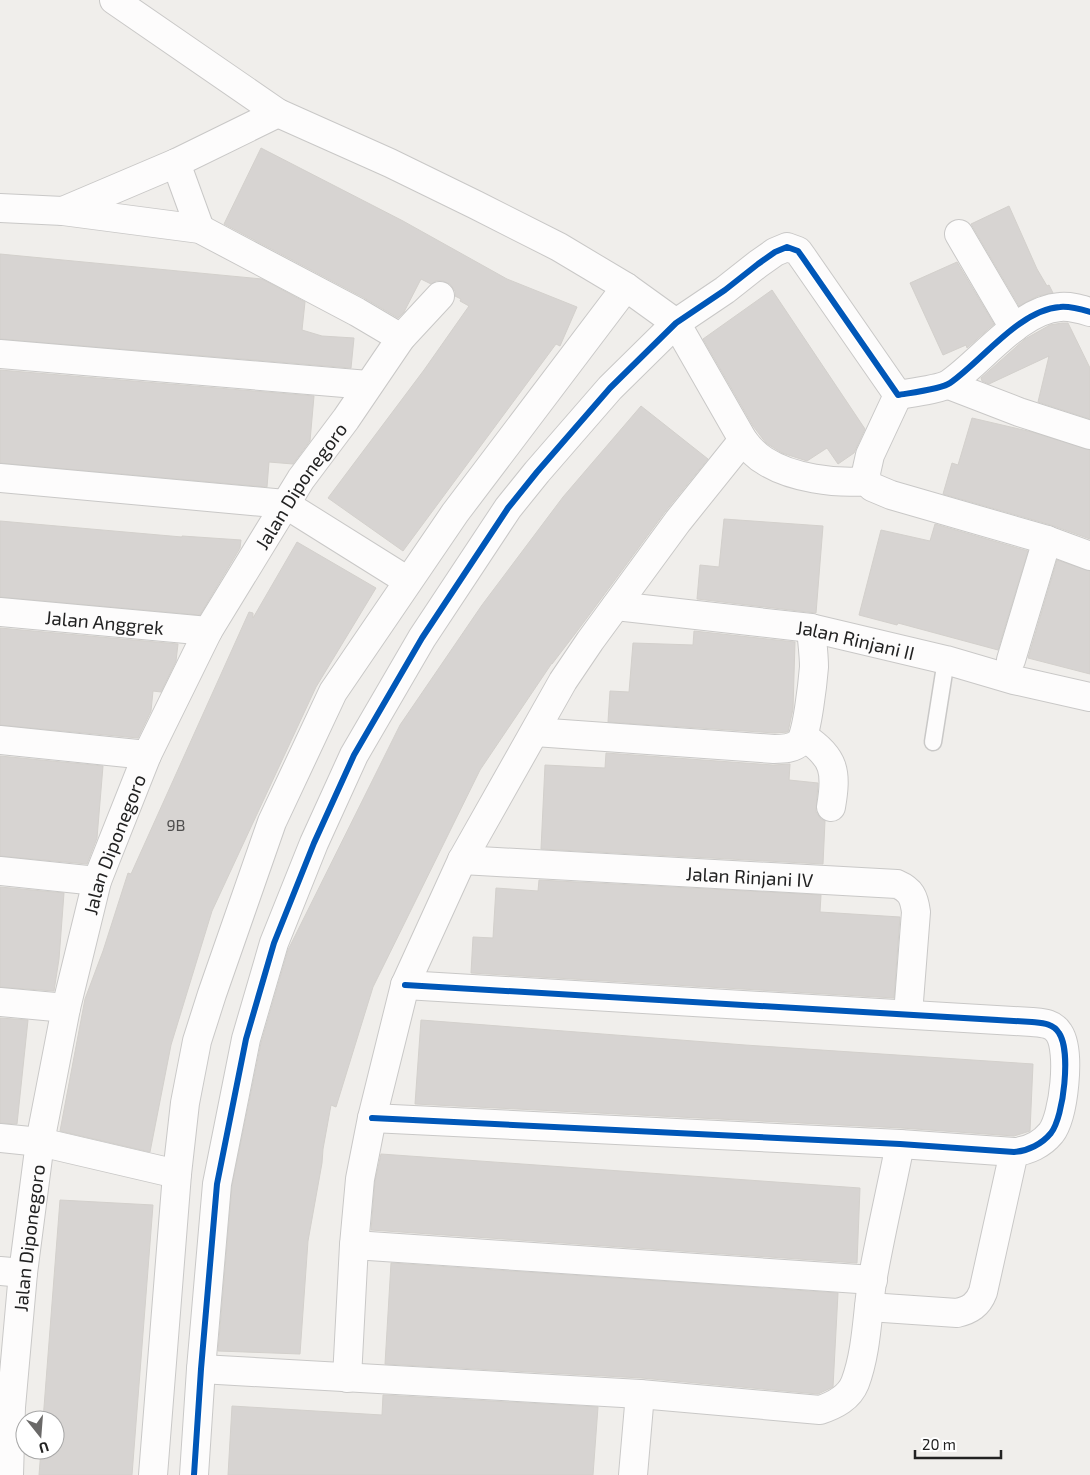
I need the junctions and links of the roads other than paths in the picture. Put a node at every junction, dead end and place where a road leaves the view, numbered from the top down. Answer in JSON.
{"nodes":[{"id":1,"x":114,"y":0,"type":"edge"},
{"id":2,"x":278,"y":113,"type":"junction"},
{"id":3,"x":176,"y":163,"type":"junction"},
{"id":4,"x":0,"y":208,"type":"edge"},
{"id":5,"x":63,"y":210,"type":"junction"},
{"id":6,"x":200,"y":229,"type":"junction"},
{"id":7,"x":959,"y":234,"type":"dead end"},
{"id":8,"x":626,"y":287,"type":"junction"},
{"id":9,"x":440,"y":296,"type":"dead end"},
{"id":10,"x":1090,"y":312,"type":"edge"},
{"id":11,"x":676,"y":323,"type":"junction"},
{"id":12,"x":1014,"y":328,"type":"junction"},
{"id":13,"x":401,"y":338,"type":"junction"},
{"id":14,"x":0,"y":354,"type":"edge"},
{"id":15,"x":368,"y":385,"type":"junction"},
{"id":16,"x":949,"y":385,"type":"junction"},
{"id":17,"x":898,"y":395,"type":"junction"},
{"id":18,"x":1090,"y":435,"type":"edge"},
{"id":19,"x":743,"y":440,"type":"junction"},
{"id":20,"x":0,"y":478,"type":"edge"},
{"id":21,"x":867,"y":481,"type":"junction"},
{"id":22,"x":285,"y":504,"type":"junction"},
{"id":23,"x":1047,"y":540,"type":"junction"},
{"id":24,"x":1090,"y":556,"type":"edge"},
{"id":25,"x":408,"y":581,"type":"junction"},
{"id":26,"x":616,"y":606,"type":"junction"},
{"id":27,"x":0,"y":612,"type":"edge"},
{"id":28,"x":859,"y":620,"type":"dead end"},
{"id":29,"x":811,"y":628,"type":"junction"},
{"id":30,"x":208,"y":631,"type":"junction"},
{"id":31,"x":946,"y":660,"type":"junction"},
{"id":32,"x":1012,"y":660,"type":"junction"},
{"id":33,"x":1090,"y":681,"type":"edge"},
{"id":34,"x":1090,"y":697,"type":"edge"},
{"id":35,"x":535,"y":732,"type":"junction"},
{"id":36,"x":804,"y":737,"type":"junction"},
{"id":37,"x":0,"y":740,"type":"edge"},
{"id":38,"x":933,"y":742,"type":"dead end"},
{"id":39,"x":147,"y":755,"type":"junction"},
{"id":40,"x":831,"y":807,"type":"dead end"},
{"id":41,"x":462,"y":860,"type":"junction"},
{"id":42,"x":0,"y":871,"type":"edge"},
{"id":43,"x":97,"y":881,"type":"junction"},
{"id":44,"x":405,"y":985,"type":"junction"},
{"id":45,"x":0,"y":1002,"type":"edge"},
{"id":46,"x":66,"y":1008,"type":"junction"},
{"id":47,"x":908,"y":1014,"type":"junction"},
{"id":48,"x":372,"y":1118,"type":"junction"},
{"id":49,"x":0,"y":1138,"type":"edge"},
{"id":50,"x":40,"y":1142,"type":"junction"},
{"id":51,"x":900,"y":1144,"type":"junction"},
{"id":52,"x":1014,"y":1152,"type":"junction"},
{"id":53,"x":177,"y":1174,"type":"junction"},
{"id":54,"x":354,"y":1245,"type":"junction"},
{"id":55,"x":12,"y":1272,"type":"edge"},
{"id":56,"x":871,"y":1294,"type":"junction"},
{"id":57,"x":201,"y":1369,"type":"junction"},
{"id":58,"x":347,"y":1378,"type":"junction"},
{"id":59,"x":640,"y":1394,"type":"junction"},
{"id":60,"x":6,"y":1406,"type":"edge"},
{"id":61,"x":9,"y":1475,"type":"edge"},
{"id":62,"x":153,"y":1475,"type":"edge"},
{"id":63,"x":194,"y":1475,"type":"edge"},
{"id":64,"x":633,"y":1475,"type":"edge"}],
"edges":[{"from":1,"to":2,"type":"street"},
{"from":2,"to":3,"type":"street"},
{"from":2,"to":8,"type":"street"},
{"from":3,"to":5,"type":"street"},
{"from":3,"to":6,"type":"street"},
{"from":4,"to":5,"type":"street"},
{"from":5,"to":6,"type":"street"},
{"from":6,"to":13,"type":"street"},
{"from":7,"to":12,"type":"street"},
{"from":8,"to":11,"type":"street"},
{"from":8,"to":25,"type":"street"},
{"from":9,"to":13,"type":"street","name":"Jalan Diponegoro"},
{"from":10,"to":12,"type":"street"},
{"from":11,"to":17,"type":"street"},
{"from":11,"to":19,"type":"street"},
{"from":11,"to":57,"type":"street"},
{"from":12,"to":16,"type":"street"},
{"from":13,"to":15,"type":"street","name":"Jalan Diponegoro"},
{"from":14,"to":15,"type":"street"},
{"from":15,"to":22,"type":"street","name":"Jalan Diponegoro"},
{"from":16,"to":17,"type":"street"},
{"from":16,"to":18,"type":"street"},
{"from":17,"to":21,"type":"street"},
{"from":19,"to":21,"type":"street"},
{"from":19,"to":26,"type":"street"},
{"from":20,"to":22,"type":"street"},
{"from":21,"to":23,"type":"street"},
{"from":22,"to":25,"type":"street"},
{"from":22,"to":30,"type":"street","name":"Jalan Diponegoro"},
{"from":23,"to":24,"type":"street"},
{"from":23,"to":32,"type":"street"},
{"from":25,"to":53,"type":"street"},
{"from":26,"to":29,"type":"street","name":"Jalan Rinjani II"},
{"from":26,"to":35,"type":"street"},
{"from":27,"to":30,"type":"street","name":"Jalan Anggrek"},
{"from":28,"to":32,"type":"street"},
{"from":29,"to":31,"type":"street","name":"Jalan Rinjani II"},
{"from":29,"to":36,"type":"street"},
{"from":30,"to":39,"type":"street","name":"Jalan Diponegoro"},
{"from":31,"to":34,"type":"street","name":"Jalan Rinjani II"},
{"from":31,"to":38,"type":"lane"},
{"from":32,"to":33,"type":"street"},
{"from":35,"to":36,"type":"street"},
{"from":35,"to":41,"type":"street"},
{"from":36,"to":40,"type":"street"},
{"from":37,"to":39,"type":"street"},
{"from":39,"to":43,"type":"street","name":"Jalan Diponegoro"},
{"from":41,"to":44,"type":"street"},
{"from":41,"to":47,"type":"street","name":"Jalan Rinjani IV"},
{"from":42,"to":43,"type":"street"},
{"from":43,"to":46,"type":"street","name":"Jalan Diponegoro"},
{"from":44,"to":47,"type":"street"},
{"from":44,"to":48,"type":"street"},
{"from":45,"to":46,"type":"street"},
{"from":46,"to":50,"type":"street","name":"Jalan Diponegoro"},
{"from":47,"to":52,"type":"street"},
{"from":48,"to":51,"type":"street"},
{"from":48,"to":54,"type":"street"},
{"from":49,"to":50,"type":"street"},
{"from":50,"to":53,"type":"street"},
{"from":50,"to":55,"type":"street","name":"Jalan Diponegoro"},
{"from":51,"to":52,"type":"street"},
{"from":51,"to":56,"type":"street"},
{"from":52,"to":56,"type":"street"},
{"from":53,"to":62,"type":"street"},
{"from":54,"to":56,"type":"street"},
{"from":54,"to":58,"type":"street"},
{"from":55,"to":60,"type":"street","name":"Jalan Diponegoro"},
{"from":56,"to":59,"type":"street"},
{"from":57,"to":58,"type":"street"},
{"from":57,"to":63,"type":"street"},
{"from":58,"to":59,"type":"street"},
{"from":59,"to":64,"type":"street"},
{"from":60,"to":61,"type":"street","name":"Jalan Diponegoro"}]}
